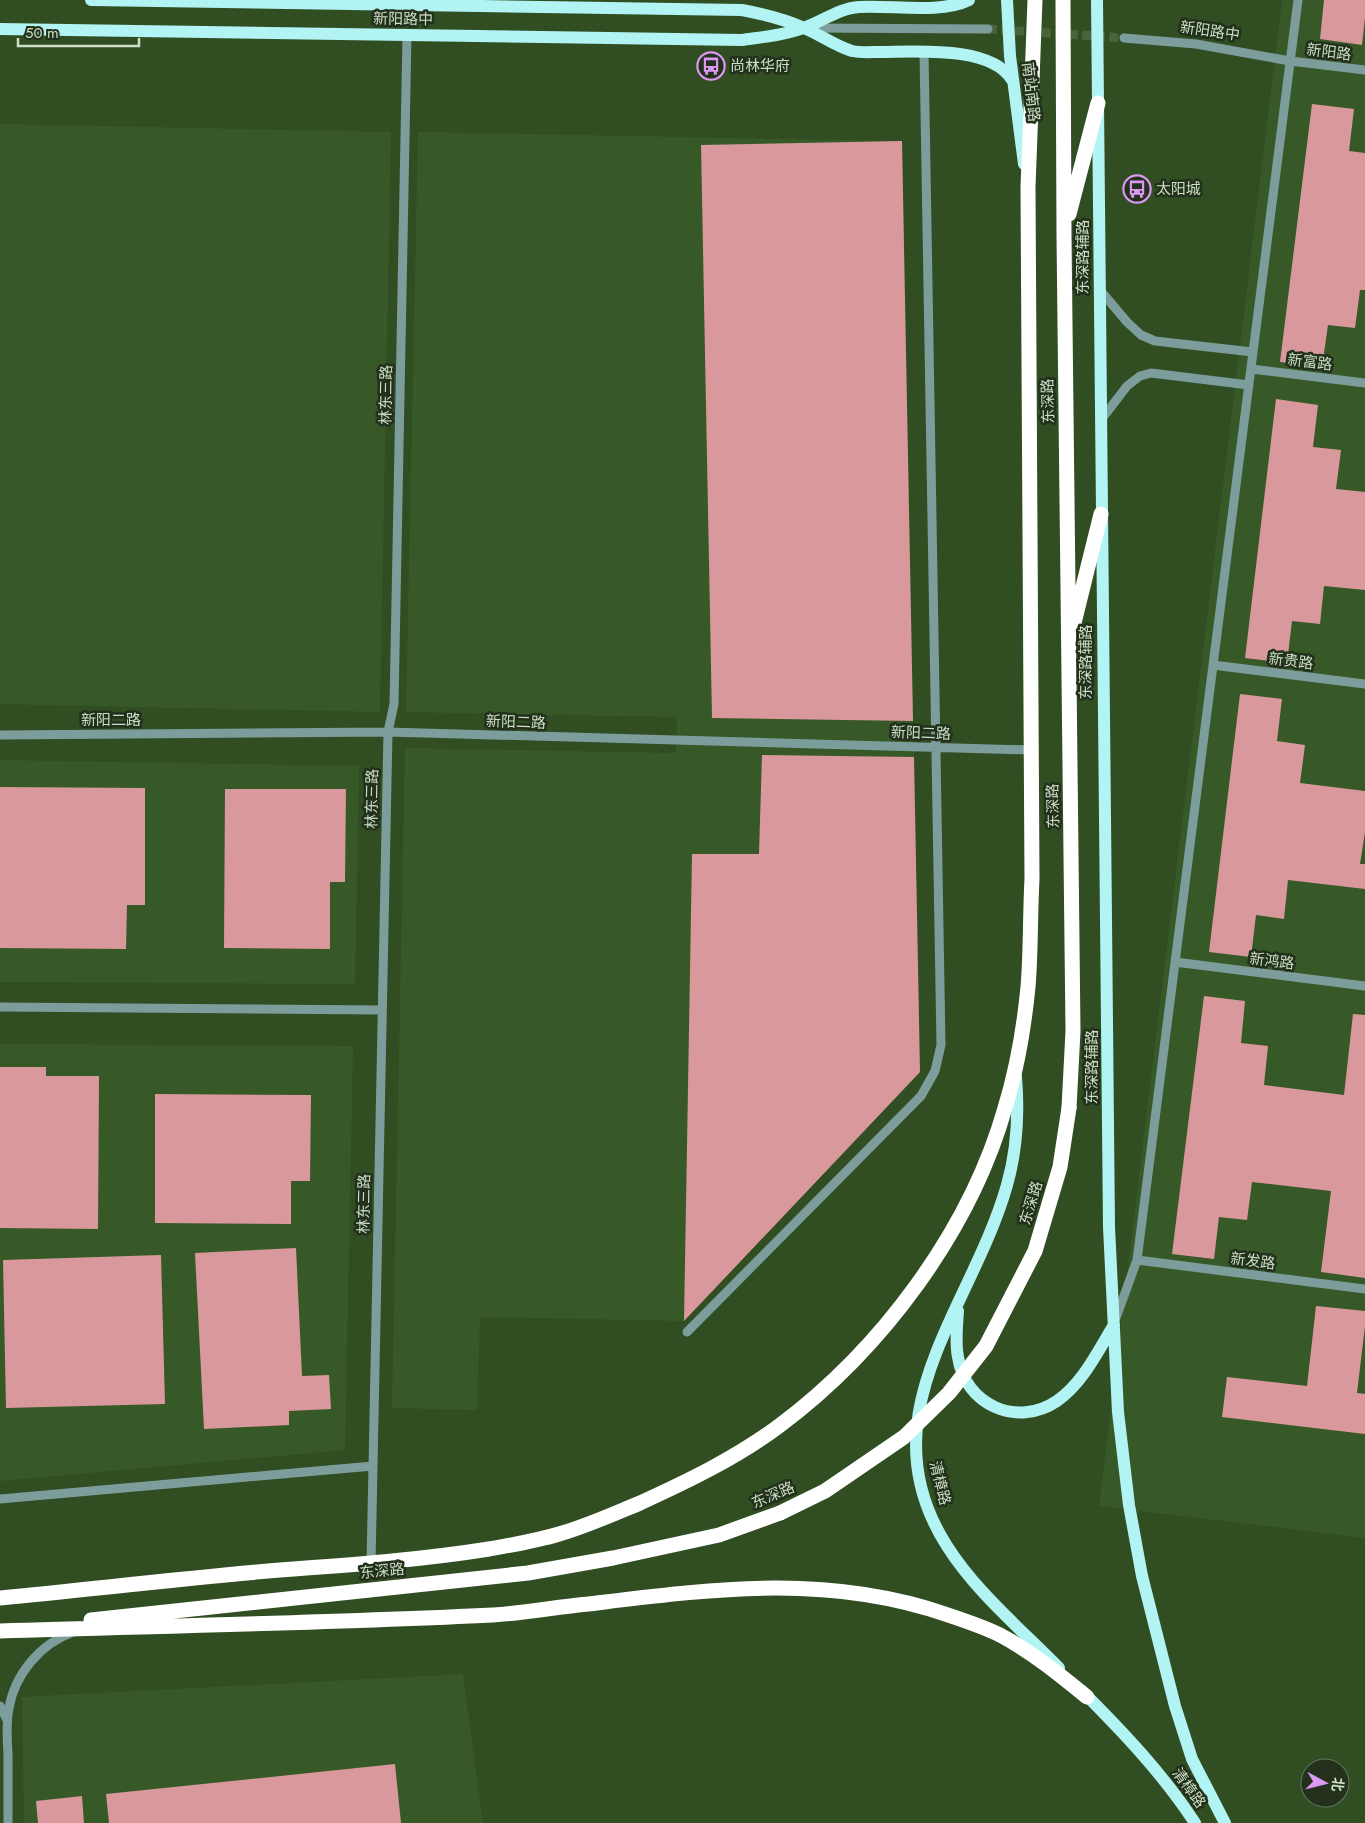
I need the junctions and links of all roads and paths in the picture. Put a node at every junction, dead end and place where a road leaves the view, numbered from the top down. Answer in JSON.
{"nodes":[{"id":1,"x":91,"y":0,"type":"edge"},
{"id":2,"x":969,"y":0,"type":"edge"},
{"id":3,"x":1007,"y":0,"type":"edge"},
{"id":4,"x":1036,"y":0,"type":"edge"},
{"id":5,"x":1063,"y":0,"type":"edge"},
{"id":6,"x":1097,"y":0,"type":"edge"},
{"id":7,"x":1298,"y":0,"type":"edge"},
{"id":8,"x":408,"y":2,"type":"edge"},
{"id":9,"x":805,"y":28,"type":"junction"},
{"id":10,"x":0,"y":29,"type":"edge"},
{"id":11,"x":988,"y":29,"type":"tunnel mouth"},
{"id":12,"x":406,"y":35,"type":"junction"},
{"id":13,"x":1124,"y":38,"type":"tunnel mouth"},
{"id":14,"x":924,"y":52,"type":"junction"},
{"id":15,"x":1290,"y":61,"type":"junction"},
{"id":16,"x":1365,"y":70,"type":"edge"},
{"id":17,"x":1012,"y":80,"type":"junction"},
{"id":18,"x":1098,"y":103,"type":"junction"},
{"id":19,"x":1028,"y":187,"type":"junction"},
{"id":20,"x":1064,"y":234,"type":"junction"},
{"id":21,"x":1100,"y":290,"type":"junction"},
{"id":22,"x":1253,"y":352,"type":"junction"},
{"id":23,"x":1251,"y":369,"type":"junction"},
{"id":24,"x":1365,"y":383,"type":"edge"},
{"id":25,"x":1249,"y":385,"type":"junction"},
{"id":26,"x":1101,"y":420,"type":"junction"},
{"id":27,"x":1101,"y":514,"type":"junction"},
{"id":28,"x":1069,"y":644,"type":"junction"},
{"id":29,"x":1213,"y":665,"type":"junction"},
{"id":30,"x":1365,"y":684,"type":"edge"},
{"id":31,"x":388,"y":732,"type":"junction"},
{"id":32,"x":0,"y":735,"type":"edge"},
{"id":33,"x":937,"y":747,"type":"junction"},
{"id":34,"x":1032,"y":750,"type":"junction"},
{"id":35,"x":1175,"y":962,"type":"junction"},
{"id":36,"x":1365,"y":986,"type":"edge"},
{"id":37,"x":0,"y":1008,"type":"edge"},
{"id":38,"x":382,"y":1010,"type":"junction"},
{"id":39,"x":1015,"y":1069,"type":"junction"},
{"id":40,"x":1137,"y":1260,"type":"junction"},
{"id":41,"x":1365,"y":1289,"type":"edge"},
{"id":42,"x":958,"y":1306,"type":"junction"},
{"id":43,"x":1114,"y":1324,"type":"junction"},
{"id":44,"x":687,"y":1332,"type":"dead end"},
{"id":45,"x":373,"y":1466,"type":"junction"},
{"id":46,"x":0,"y":1499,"type":"edge"},
{"id":47,"x":371,"y":1564,"type":"junction"},
{"id":48,"x":0,"y":1598,"type":"edge"},
{"id":49,"x":82,"y":1629,"type":"junction"},
{"id":50,"x":0,"y":1630,"type":"edge"},
{"id":51,"x":1088,"y":1696,"type":"junction"},
{"id":52,"x":0,"y":1706,"type":"edge"},
{"id":53,"x":7,"y":1720,"type":"junction"},
{"id":54,"x":8,"y":1823,"type":"edge"},
{"id":55,"x":1195,"y":1823,"type":"edge"},
{"id":56,"x":1225,"y":1823,"type":"edge"}],
"edges":[{"from":1,"to":8,"type":"main road","name":"新阳路中"},
{"from":2,"to":9,"type":"main road"},
{"from":3,"to":17,"type":"main road","name":"南站南路"},
{"from":4,"to":19,"type":"highway","name":"东深路"},
{"from":5,"to":20,"type":"highway","name":"东深路"},
{"from":6,"to":18,"type":"main road","name":"东深路辅路"},
{"from":7,"to":15,"type":"street"},
{"from":8,"to":9,"type":"main road","name":"新阳路中"},
{"from":9,"to":11,"type":"street","name":"新阳路中"},
{"from":9,"to":12,"type":"main road","name":"新阳路中"},
{"from":9,"to":14,"type":"main road"},
{"from":10,"to":12,"type":"main road","name":"新阳路中"},
{"from":12,"to":31,"type":"street","name":"林东三路"},
{"from":13,"to":15,"type":"street","name":"新阳路中"},
{"from":14,"to":17,"type":"main road"},
{"from":14,"to":33,"type":"street"},
{"from":15,"to":16,"type":"street","name":"新阳路"},
{"from":15,"to":22,"type":"street"},
{"from":17,"to":19,"type":"main road","name":"南站南路"},
{"from":18,"to":20,"type":"highway"},
{"from":18,"to":21,"type":"main road","name":"东深路辅路"},
{"from":19,"to":34,"type":"highway","name":"东深路"},
{"from":20,"to":28,"type":"highway","name":"东深路"},
{"from":21,"to":22,"type":"street"},
{"from":21,"to":26,"type":"main road","name":"东深路辅路"},
{"from":22,"to":23,"type":"street"},
{"from":23,"to":24,"type":"street","name":"新富路"},
{"from":23,"to":25,"type":"street"},
{"from":25,"to":26,"type":"street"},
{"from":25,"to":29,"type":"street"},
{"from":26,"to":27,"type":"main road","name":"东深路辅路"},
{"from":27,"to":28,"type":"highway"},
{"from":27,"to":43,"type":"main road","name":"东深路辅路"},
{"from":28,"to":50,"type":"highway","name":"东深路","bridge":true},
{"from":29,"to":30,"type":"street","name":"新贵路"},
{"from":29,"to":35,"type":"street"},
{"from":31,"to":32,"type":"street","name":"新阳二路"},
{"from":31,"to":33,"type":"street","name":"新阳二路"},
{"from":31,"to":38,"type":"street","name":"林东三路"},
{"from":33,"to":34,"type":"street","name":"新阳二路"},
{"from":33,"to":44,"type":"street"},
{"from":34,"to":39,"type":"highway","name":"东深路"},
{"from":35,"to":36,"type":"street","name":"新鸿路"},
{"from":35,"to":40,"type":"street"},
{"from":37,"to":38,"type":"street"},
{"from":38,"to":45,"type":"street","name":"林东三路"},
{"from":39,"to":42,"type":"main road","name":"清樟路"},
{"from":39,"to":47,"type":"highway","name":"东深路"},
{"from":40,"to":41,"type":"street","name":"新发路"},
{"from":40,"to":43,"type":"street"},
{"from":42,"to":43,"type":"main road"},
{"from":42,"to":51,"type":"main road","name":"清樟路"},
{"from":43,"to":56,"type":"main road","name":"清樟路"},
{"from":45,"to":46,"type":"street"},
{"from":45,"to":47,"type":"street","name":"林东三路"},
{"from":47,"to":48,"type":"highway","name":"东深路"},
{"from":49,"to":50,"type":"highway"},
{"from":49,"to":51,"type":"highway"},
{"from":49,"to":53,"type":"street"},
{"from":51,"to":55,"type":"main road","name":"清樟路"},
{"from":52,"to":53,"type":"street"},
{"from":53,"to":54,"type":"street"}]}
